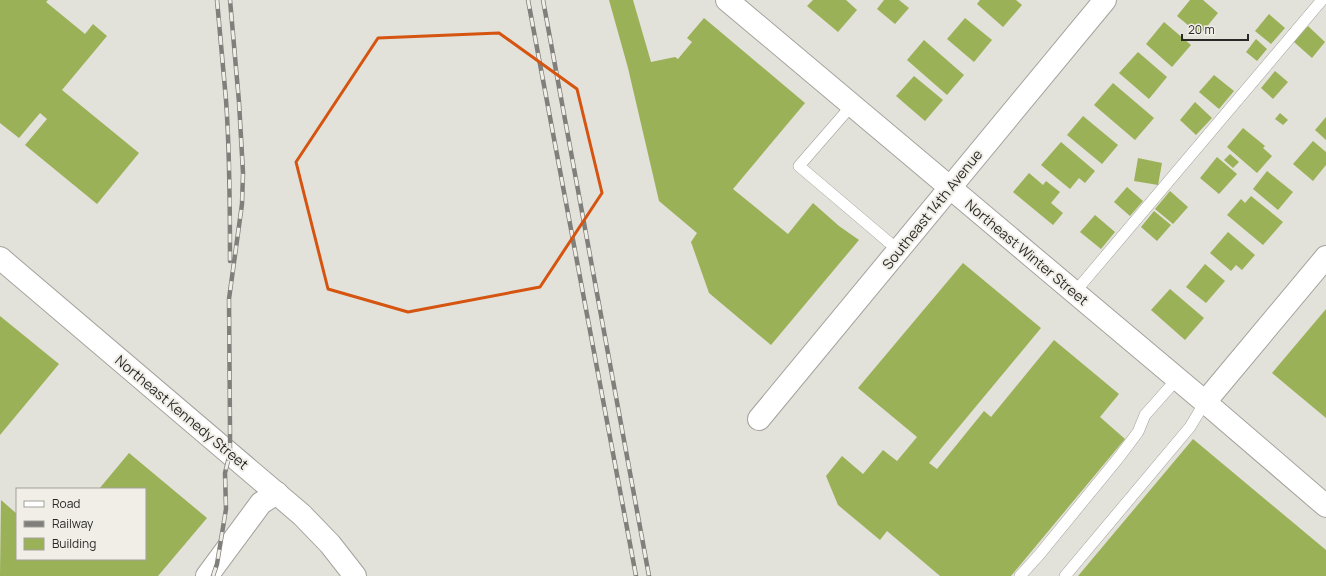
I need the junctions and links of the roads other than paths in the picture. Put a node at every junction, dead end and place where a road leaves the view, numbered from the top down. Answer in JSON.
{"nodes":[{"id":1,"x":727,"y":0,"type":"edge"},
{"id":2,"x":1105,"y":0,"type":"edge"},
{"id":3,"x":1322,"y":0,"type":"edge"},
{"id":4,"x":852,"y":105,"type":"junction"},
{"id":5,"x":950,"y":187,"type":"junction"},
{"id":6,"x":898,"y":250,"type":"junction"},
{"id":7,"x":1326,"y":257,"type":"edge"},
{"id":8,"x":0,"y":258,"type":"edge"},
{"id":9,"x":1075,"y":292,"type":"junction"},
{"id":10,"x":1177,"y":379,"type":"junction"},
{"id":11,"x":1205,"y":402,"type":"junction"},
{"id":12,"x":759,"y":419,"type":"dead end"},
{"id":13,"x":277,"y":493,"type":"junction"},
{"id":14,"x":1326,"y":506,"type":"edge"},
{"id":15,"x":207,"y":576,"type":"edge"},
{"id":16,"x":355,"y":576,"type":"edge"},
{"id":17,"x":1020,"y":576,"type":"edge"},
{"id":18,"x":1065,"y":576,"type":"edge"}],
"edges":[{"from":1,"to":4,"type":"street","name":"Northeast Winter Street"},
{"from":2,"to":5,"type":"street","name":"Southeast 14th Avenue"},
{"from":3,"to":9,"type":"lane"},
{"from":4,"to":5,"type":"street","name":"Northeast Winter Street"},
{"from":4,"to":6,"type":"lane"},
{"from":5,"to":6,"type":"street","name":"Southeast 14th Avenue"},
{"from":5,"to":9,"type":"street","name":"Northeast Winter Street"},
{"from":6,"to":12,"type":"street","name":"Southeast 14th Avenue"},
{"from":7,"to":11,"type":"street"},
{"from":8,"to":13,"type":"street","name":"Northeast Kennedy Street"},
{"from":9,"to":10,"type":"street","name":"Northeast Winter Street"},
{"from":10,"to":11,"type":"street","name":"Northeast Winter Street"},
{"from":10,"to":17,"type":"lane"},
{"from":11,"to":14,"type":"street","name":"Northeast Winter Street"},
{"from":11,"to":18,"type":"lane"},
{"from":13,"to":15,"type":"street"},
{"from":13,"to":16,"type":"street","name":"Northeast Kennedy Street"}]}
